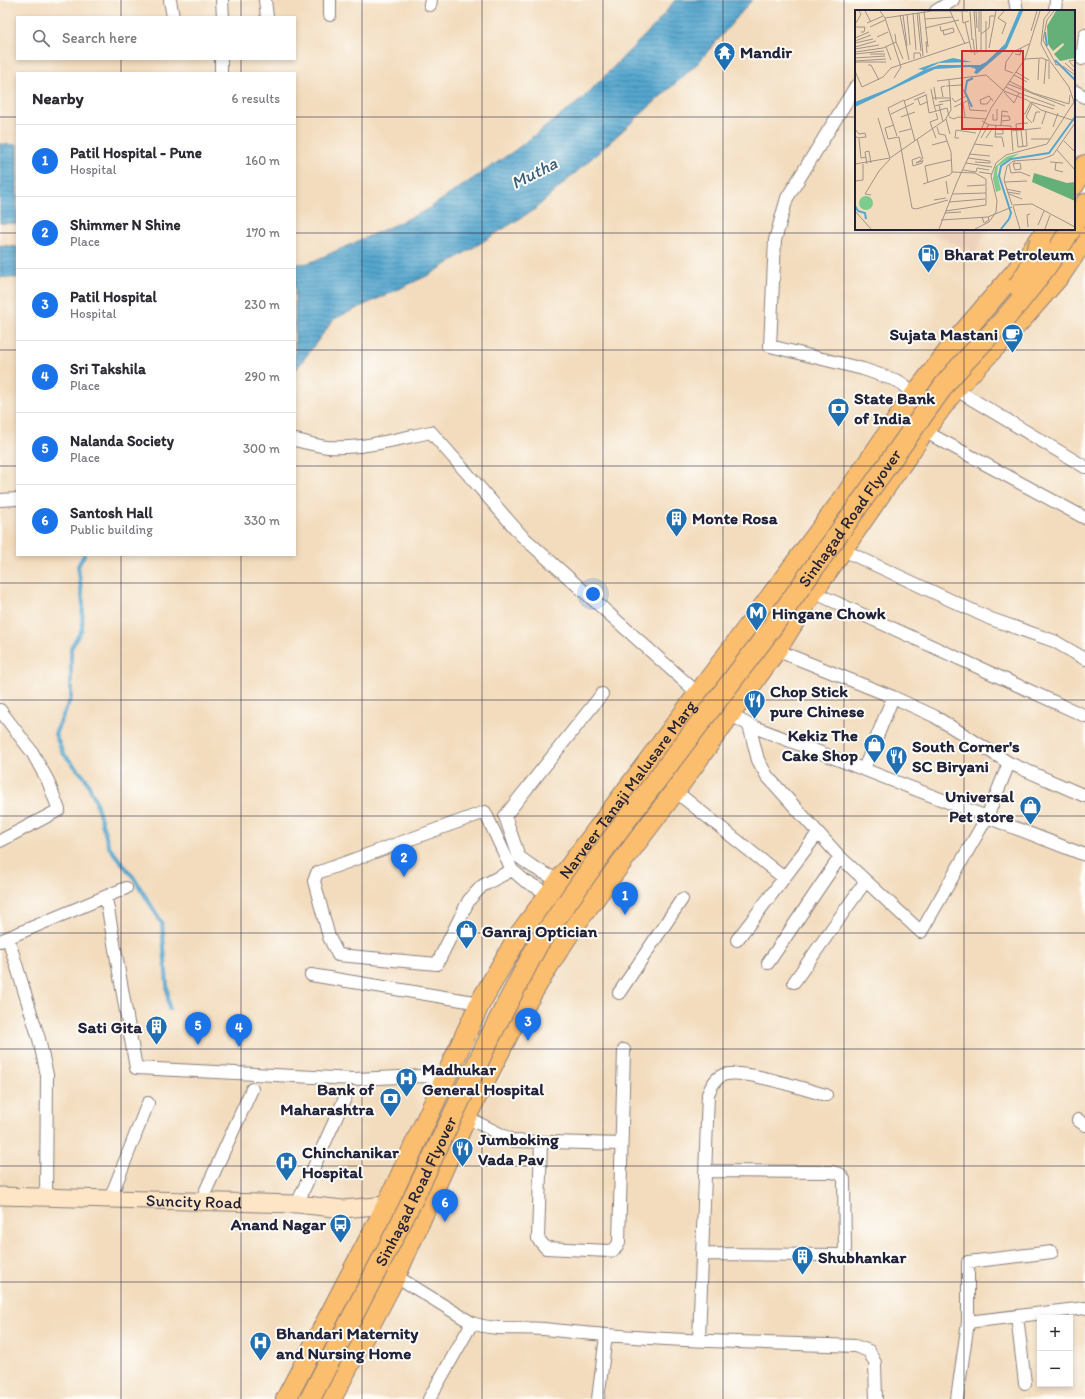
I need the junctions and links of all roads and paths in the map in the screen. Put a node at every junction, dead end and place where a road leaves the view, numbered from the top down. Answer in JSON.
{"nodes":[{"id":1,"x":170,"y":0,"type":"edge"},
{"id":2,"x":222,"y":0,"type":"edge"},
{"id":3,"x":265,"y":0,"type":"edge"},
{"id":4,"x":330,"y":0,"type":"edge"},
{"id":5,"x":953,"y":0,"type":"edge"},
{"id":6,"x":1015,"y":0,"type":"edge"},
{"id":7,"x":1056,"y":0,"type":"edge"},
{"id":8,"x":938,"y":10,"type":"edge"},
{"id":9,"x":1017,"y":10,"type":"edge"},
{"id":10,"x":1054,"y":10,"type":"edge"},
{"id":11,"x":330,"y":15,"type":"dead end"},
{"id":12,"x":173,"y":16,"type":"edge"},
{"id":13,"x":223,"y":16,"type":"edge"},
{"id":14,"x":267,"y":16,"type":"edge"},
{"id":15,"x":1085,"y":35,"type":"edge"},
{"id":16,"x":1082,"y":59,"type":"dead end"},
{"id":17,"x":221,"y":60,"type":"edge"},
{"id":18,"x":221,"y":72,"type":"edge"},
{"id":19,"x":855,"y":88,"type":"edge"},
{"id":20,"x":1075,"y":92,"type":"edge"},
{"id":21,"x":1085,"y":97,"type":"edge"},
{"id":22,"x":1085,"y":165,"type":"edge"},
{"id":23,"x":1075,"y":183,"type":"edge"},
{"id":24,"x":1085,"y":204,"type":"edge"},
{"id":25,"x":1075,"y":222,"type":"edge"},
{"id":26,"x":1070,"y":230,"type":"edge"},
{"id":27,"x":1044,"y":235,"type":"edge"},
{"id":28,"x":1085,"y":238,"type":"edge"},
{"id":29,"x":956,"y":389,"type":"junction"},
{"id":30,"x":915,"y":395,"type":"junction"},
{"id":31,"x":924,"y":431,"type":"junction"},
{"id":32,"x":296,"y":440,"type":"edge"},
{"id":33,"x":1085,"y":466,"type":"edge"},
{"id":34,"x":16,"y":499,"type":"edge"},
{"id":35,"x":0,"y":500,"type":"edge"},
{"id":36,"x":1085,"y":518,"type":"edge"},
{"id":37,"x":843,"y":550,"type":"junction"},
{"id":38,"x":813,"y":592,"type":"junction"},
{"id":39,"x":776,"y":650,"type":"junction"},
{"id":40,"x":1085,"y":659,"type":"edge"},
{"id":41,"x":602,"y":694,"type":"dead end"},
{"id":42,"x":698,"y":695,"type":"junction"},
{"id":43,"x":893,"y":697,"type":"junction"},
{"id":44,"x":0,"y":710,"type":"edge"},
{"id":45,"x":730,"y":714,"type":"junction"},
{"id":46,"x":1085,"y":716,"type":"edge"},
{"id":47,"x":749,"y":725,"type":"junction"},
{"id":48,"x":1009,"y":763,"type":"junction"},
{"id":49,"x":864,"y":769,"type":"junction"},
{"id":50,"x":675,"y":791,"type":"junction"},
{"id":51,"x":1085,"y":796,"type":"edge"},
{"id":52,"x":987,"y":817,"type":"junction"},
{"id":53,"x":818,"y":833,"type":"junction"},
{"id":54,"x":0,"y":842,"type":"edge"},
{"id":55,"x":1085,"y":855,"type":"edge"},
{"id":56,"x":840,"y":857,"type":"junction"},
{"id":57,"x":512,"y":870,"type":"junction"},
{"id":58,"x":784,"y":878,"type":"junction"},
{"id":59,"x":865,"y":882,"type":"junction"},
{"id":60,"x":126,"y":888,"type":"dead end"},
{"id":61,"x":554,"y":888,"type":"junction"},
{"id":62,"x":106,"y":898,"type":"junction"},
{"id":63,"x":682,"y":899,"type":"dead end"},
{"id":64,"x":4,"y":940,"type":"edge"},
{"id":65,"x":737,"y":940,"type":"dead end"},
{"id":66,"x":768,"y":963,"type":"dead end"},
{"id":67,"x":311,"y":975,"type":"dead end"},
{"id":68,"x":794,"y":982,"type":"dead end"},
{"id":69,"x":619,"y":992,"type":"dead end"},
{"id":70,"x":480,"y":1003,"type":"junction"},
{"id":71,"x":624,"y":1050,"type":"dead end"},
{"id":72,"x":443,"y":1083,"type":"junction"},
{"id":73,"x":252,"y":1089,"type":"dead end"},
{"id":74,"x":826,"y":1095,"type":"dead end"},
{"id":75,"x":346,"y":1096,"type":"dead end"},
{"id":76,"x":148,"y":1103,"type":"dead end"},
{"id":77,"x":466,"y":1117,"type":"junction"},
{"id":78,"x":541,"y":1142,"type":"junction"},
{"id":79,"x":621,"y":1144,"type":"junction"},
{"id":80,"x":706,"y":1171,"type":"junction"},
{"id":81,"x":0,"y":1196,"type":"edge"},
{"id":82,"x":46,"y":1198,"type":"junction"},
{"id":83,"x":110,"y":1199,"type":"junction"},
{"id":84,"x":201,"y":1201,"type":"junction"},
{"id":85,"x":297,"y":1204,"type":"junction"},
{"id":86,"x":387,"y":1205,"type":"junction"},
{"id":87,"x":420,"y":1220,"type":"junction"},
{"id":88,"x":1052,"y":1252,"type":"dead end"},
{"id":89,"x":703,"y":1254,"type":"junction"},
{"id":90,"x":360,"y":1258,"type":"junction"},
{"id":91,"x":396,"y":1275,"type":"junction"},
{"id":92,"x":1085,"y":1308,"type":"edge"},
{"id":93,"x":1058,"y":1315,"type":"edge"},
{"id":94,"x":1017,"y":1316,"type":"junction"},
{"id":95,"x":1037,"y":1316,"type":"edge"},
{"id":96,"x":968,"y":1322,"type":"junction"},
{"id":97,"x":472,"y":1323,"type":"junction"},
{"id":98,"x":606,"y":1336,"type":"junction"},
{"id":99,"x":700,"y":1340,"type":"junction"},
{"id":100,"x":1025,"y":1383,"type":"dead end"},
{"id":101,"x":286,"y":1399,"type":"edge"},
{"id":102,"x":301,"y":1399,"type":"edge"},
{"id":103,"x":310,"y":1399,"type":"edge"},
{"id":104,"x":331,"y":1399,"type":"edge"},
{"id":105,"x":429,"y":1399,"type":"edge"},
{"id":106,"x":598,"y":1399,"type":"edge"},
{"id":107,"x":876,"y":1399,"type":"edge"},
{"id":108,"x":957,"y":1399,"type":"edge"}],
"edges":[{"from":1,"to":12,"type":"street"},
{"from":2,"to":13,"type":"street"},
{"from":3,"to":14,"type":"street"},
{"from":4,"to":11,"type":"street"},
{"from":5,"to":8,"type":"street"},
{"from":6,"to":9,"type":"street"},
{"from":7,"to":10,"type":"street"},
{"from":15,"to":16,"type":"street"},
{"from":17,"to":18,"type":"street"},
{"from":19,"to":30,"type":"street"},
{"from":20,"to":21,"type":"street"},
{"from":22,"to":23,"type":"main road"},
{"from":24,"to":25,"type":"main road"},
{"from":26,"to":103,"type":"main road","name":"Sinhagad Road Flyover","bridge":true},
{"from":27,"to":30,"type":"main road","name":"Narveer Tanaji Malusare Marg"},
{"from":27,"to":102,"type":"main road","name":"Sinhagad Road Flyover","bridge":true},
{"from":28,"to":29,"type":"main road"},
{"from":29,"to":31,"type":"main road"},
{"from":29,"to":33,"type":"street"},
{"from":30,"to":42,"type":"main road","name":"Narveer Tanaji Malusare Marg"},
{"from":31,"to":36,"type":"street"},
{"from":31,"to":37,"type":"main road"},
{"from":32,"to":42,"type":"street"},
{"from":34,"to":35,"type":"street"},
{"from":37,"to":38,"type":"main road"},
{"from":37,"to":40,"type":"street"},
{"from":38,"to":39,"type":"main road"},
{"from":38,"to":46,"type":"street"},
{"from":39,"to":43,"type":"street"},
{"from":39,"to":45,"type":"main road"},
{"from":41,"to":61,"type":"street"},
{"from":42,"to":45,"type":"street"},
{"from":42,"to":61,"type":"main road","name":"Narveer Tanaji Malusare Marg"},
{"from":43,"to":48,"type":"street"},
{"from":43,"to":49,"type":"street"},
{"from":44,"to":54,"type":"street"},
{"from":45,"to":47,"type":"street"},
{"from":45,"to":50,"type":"main road"},
{"from":47,"to":49,"type":"street"},
{"from":47,"to":53,"type":"street"},
{"from":48,"to":51,"type":"street"},
{"from":48,"to":52,"type":"street"},
{"from":49,"to":52,"type":"street"},
{"from":50,"to":58,"type":"street"},
{"from":50,"to":77,"type":"main road"},
{"from":52,"to":55,"type":"street"},
{"from":52,"to":59,"type":"street"},
{"from":53,"to":56,"type":"street"},
{"from":53,"to":58,"type":"street"},
{"from":56,"to":59,"type":"street"},
{"from":56,"to":66,"type":"street"},
{"from":57,"to":57,"type":"street"},
{"from":57,"to":61,"type":"street"},
{"from":58,"to":65,"type":"street"},
{"from":59,"to":68,"type":"street"},
{"from":60,"to":62,"type":"street"},
{"from":61,"to":70,"type":"main road","name":"Narveer Tanaji Malusare Marg"},
{"from":62,"to":64,"type":"street"},
{"from":62,"to":72,"type":"street"},
{"from":63,"to":69,"type":"street"},
{"from":64,"to":82,"type":"street"},
{"from":67,"to":70,"type":"street"},
{"from":70,"to":72,"type":"main road","name":"Narveer Tanaji Malusare Marg"},
{"from":71,"to":79,"type":"street"},
{"from":72,"to":86,"type":"main road","name":"Narveer Tanaji Malusare Marg"},
{"from":73,"to":84,"type":"street"},
{"from":74,"to":80,"type":"street"},
{"from":75,"to":85,"type":"street"},
{"from":76,"to":83,"type":"street"},
{"from":77,"to":78,"type":"street"},
{"from":77,"to":87,"type":"main road"},
{"from":78,"to":79,"type":"street"},
{"from":78,"to":79,"type":"street"},
{"from":80,"to":89,"type":"street"},
{"from":80,"to":89,"type":"street"},
{"from":81,"to":82,"type":"street","name":"Suncity Road"},
{"from":82,"to":83,"type":"street","name":"Suncity Road"},
{"from":83,"to":84,"type":"street","name":"Suncity Road"},
{"from":84,"to":85,"type":"street","name":"Suncity Road"},
{"from":85,"to":86,"type":"street","name":"Suncity Road"},
{"from":86,"to":87,"type":"street"},
{"from":86,"to":90,"type":"main road","name":"Narveer Tanaji Malusare Marg"},
{"from":87,"to":91,"type":"main road"},
{"from":88,"to":96,"type":"street"},
{"from":89,"to":99,"type":"street"},
{"from":90,"to":91,"type":"street"},
{"from":90,"to":101,"type":"main road","name":"Narveer Tanaji Malusare Marg"},
{"from":91,"to":97,"type":"street"},
{"from":91,"to":104,"type":"main road"},
{"from":92,"to":93,"type":"street"},
{"from":94,"to":95,"type":"street"},
{"from":94,"to":96,"type":"street"},
{"from":94,"to":100,"type":"street"},
{"from":96,"to":108,"type":"street"},
{"from":97,"to":98,"type":"street"},
{"from":97,"to":105,"type":"street"},
{"from":98,"to":99,"type":"street"},
{"from":98,"to":106,"type":"street"},
{"from":99,"to":107,"type":"street"}]}
